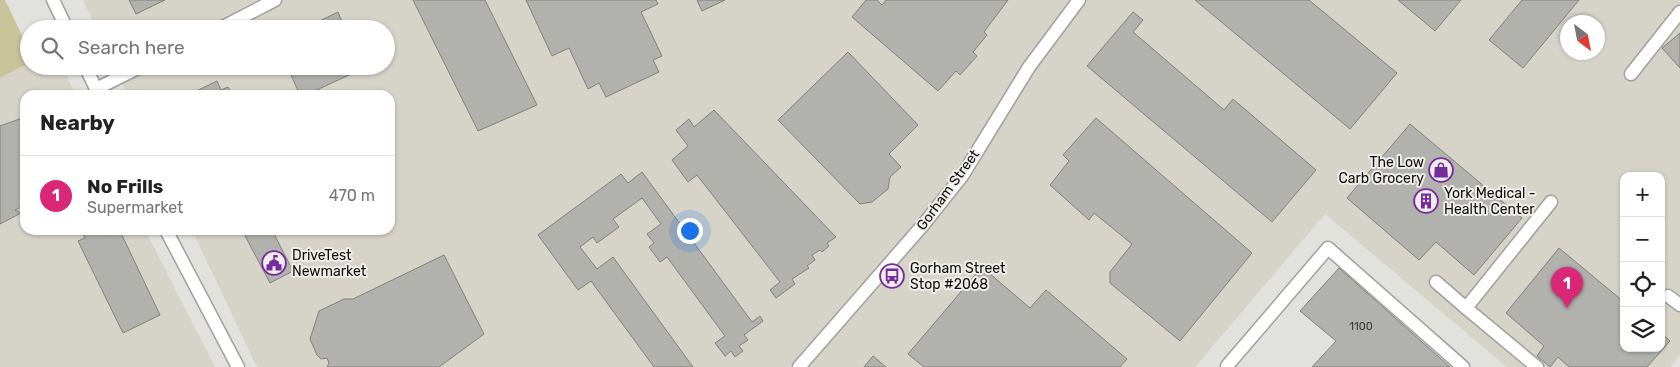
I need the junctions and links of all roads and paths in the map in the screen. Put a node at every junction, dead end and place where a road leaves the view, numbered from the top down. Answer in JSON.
{"nodes":[{"id":1,"x":53,"y":0,"type":"edge"},
{"id":2,"x":275,"y":0,"type":"edge"},
{"id":3,"x":1079,"y":0,"type":"edge"},
{"id":4,"x":1680,"y":12,"type":"edge"},
{"id":5,"x":63,"y":20,"type":"edge"},
{"id":6,"x":236,"y":20,"type":"edge"},
{"id":7,"x":1631,"y":74,"type":"dead end"},
{"id":8,"x":89,"y":75,"type":"edge"},
{"id":9,"x":126,"y":75,"type":"edge"},
{"id":10,"x":96,"y":90,"type":"edge"},
{"id":11,"x":100,"y":90,"type":"edge"},
{"id":12,"x":1551,"y":202,"type":"dead end"},
{"id":13,"x":169,"y":235,"type":"edge"},
{"id":14,"x":1436,"y":282,"type":"dead end"},
{"id":15,"x":1668,"y":296,"type":"dead end"},
{"id":16,"x":1680,"y":305,"type":"edge"},
{"id":17,"x":1466,"y":308,"type":"junction"},
{"id":18,"x":238,"y":367,"type":"edge"},
{"id":19,"x":799,"y":367,"type":"edge"},
{"id":20,"x":1228,"y":367,"type":"edge"},
{"id":21,"x":1463,"y":367,"type":"edge"},
{"id":22,"x":1537,"y":367,"type":"edge"}],
"edges":[{"from":1,"to":5,"type":"street"},
{"from":2,"to":6,"type":"street"},
{"from":3,"to":19,"type":"street","name":"Gorham Street"},
{"from":4,"to":7,"type":"street"},
{"from":8,"to":10,"type":"street"},
{"from":9,"to":11,"type":"street"},
{"from":12,"to":17,"type":"street"},
{"from":13,"to":18,"type":"street"},
{"from":14,"to":17,"type":"street"},
{"from":15,"to":16,"type":"street"},
{"from":17,"to":22,"type":"street"},
{"from":20,"to":21,"type":"street"}]}
